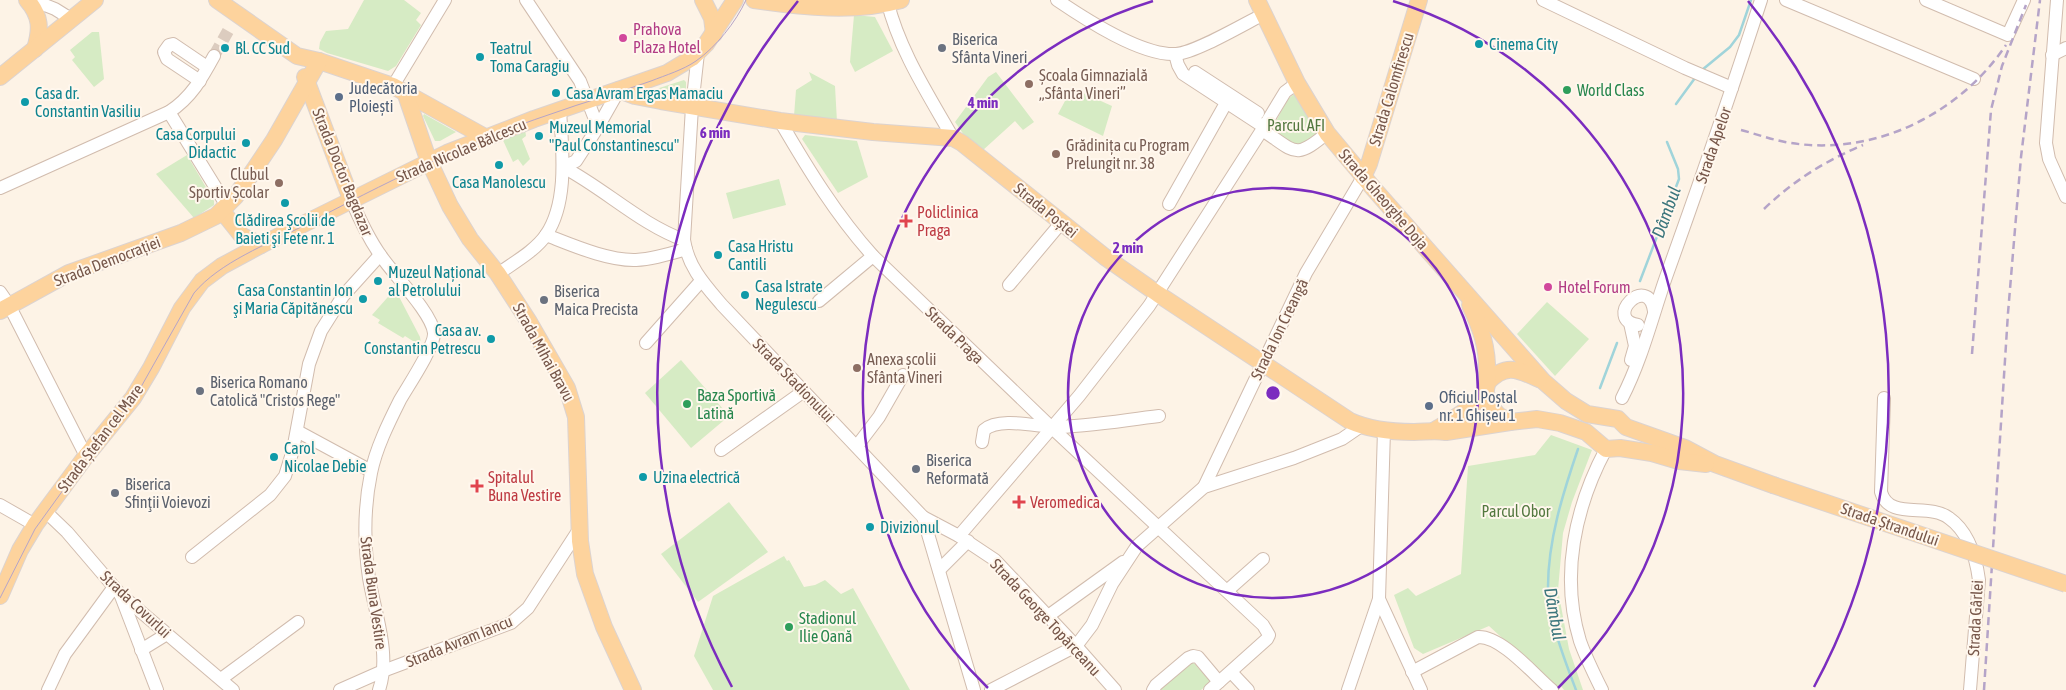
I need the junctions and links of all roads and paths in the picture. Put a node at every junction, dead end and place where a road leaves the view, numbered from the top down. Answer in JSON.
{"nodes":[{"id":1,"x":27,"y":0,"type":"edge"},
{"id":2,"x":32,"y":0,"type":"edge"},
{"id":3,"x":95,"y":0,"type":"edge"},
{"id":4,"x":217,"y":0,"type":"edge"},
{"id":5,"x":234,"y":0,"type":"edge"},
{"id":6,"x":445,"y":0,"type":"edge"},
{"id":7,"x":526,"y":0,"type":"edge"},
{"id":8,"x":704,"y":0,"type":"edge"},
{"id":9,"x":735,"y":0,"type":"edge"},
{"id":10,"x":754,"y":0,"type":"edge"},
{"id":11,"x":1057,"y":0,"type":"edge"},
{"id":12,"x":1419,"y":0,"type":"edge"},
{"id":13,"x":1543,"y":0,"type":"edge"},
{"id":14,"x":1761,"y":0,"type":"edge"},
{"id":15,"x":1786,"y":0,"type":"edge"},
{"id":16,"x":1926,"y":0,"type":"edge"},
{"id":17,"x":2024,"y":0,"type":"edge"},
{"id":18,"x":2058,"y":0,"type":"edge"},
{"id":19,"x":892,"y":1,"type":"edge"},
{"id":20,"x":1261,"y":7,"type":"edge"},
{"id":21,"x":243,"y":18,"type":"junction"},
{"id":22,"x":71,"y":19,"type":"junction"},
{"id":23,"x":714,"y":34,"type":"junction"},
{"id":24,"x":2066,"y":48,"type":"edge"},
{"id":25,"x":35,"y":49,"type":"junction"},
{"id":26,"x":698,"y":53,"type":"junction"},
{"id":27,"x":1175,"y":54,"type":"junction"},
{"id":28,"x":297,"y":56,"type":"junction"},
{"id":29,"x":2052,"y":56,"type":"junction"},
{"id":30,"x":319,"y":61,"type":"junction"},
{"id":31,"x":0,"y":77,"type":"edge"},
{"id":32,"x":1974,"y":79,"type":"dead end"},
{"id":33,"x":200,"y":81,"type":"junction"},
{"id":34,"x":307,"y":82,"type":"junction"},
{"id":35,"x":1297,"y":83,"type":"junction"},
{"id":36,"x":1732,"y":88,"type":"junction"},
{"id":37,"x":399,"y":89,"type":"junction"},
{"id":38,"x":619,"y":90,"type":"junction"},
{"id":39,"x":589,"y":100,"type":"junction"},
{"id":40,"x":1226,"y":103,"type":"junction"},
{"id":41,"x":692,"y":107,"type":"junction"},
{"id":42,"x":560,"y":109,"type":"junction"},
{"id":43,"x":170,"y":112,"type":"junction"},
{"id":44,"x":780,"y":122,"type":"junction"},
{"id":45,"x":1265,"y":126,"type":"junction"},
{"id":46,"x":598,"y":127,"type":"junction"},
{"id":47,"x":1327,"y":133,"type":"junction"},
{"id":48,"x":484,"y":137,"type":"junction"},
{"id":49,"x":953,"y":138,"type":"junction"},
{"id":50,"x":429,"y":161,"type":"junction"},
{"id":51,"x":563,"y":167,"type":"junction"},
{"id":52,"x":1363,"y":177,"type":"junction"},
{"id":53,"x":0,"y":188,"type":"edge"},
{"id":54,"x":2066,"y":197,"type":"edge"},
{"id":55,"x":351,"y":199,"type":"junction"},
{"id":56,"x":1169,"y":204,"type":"dead end"},
{"id":57,"x":221,"y":211,"type":"junction"},
{"id":58,"x":1061,"y":222,"type":"junction"},
{"id":59,"x":546,"y":235,"type":"junction"},
{"id":60,"x":685,"y":244,"type":"junction"},
{"id":61,"x":261,"y":245,"type":"junction"},
{"id":62,"x":380,"y":255,"type":"junction"},
{"id":63,"x":873,"y":256,"type":"junction"},
{"id":64,"x":498,"y":274,"type":"junction"},
{"id":65,"x":202,"y":281,"type":"joint"},
{"id":66,"x":702,"y":281,"type":"junction"},
{"id":67,"x":1009,"y":285,"type":"dead end"},
{"id":68,"x":1462,"y":288,"type":"junction"},
{"id":69,"x":1158,"y":294,"type":"junction"},
{"id":70,"x":819,"y":302,"type":"dead end"},
{"id":71,"x":3,"y":303,"type":"edge"},
{"id":72,"x":1651,"y":310,"type":"junction"},
{"id":73,"x":1630,"y":323,"type":"junction"},
{"id":74,"x":434,"y":331,"type":"joint"},
{"id":75,"x":646,"y":343,"type":"dead end"},
{"id":76,"x":1263,"y":362,"type":"junction"},
{"id":77,"x":903,"y":375,"type":"dead end"},
{"id":78,"x":1543,"y":381,"type":"junction"},
{"id":79,"x":1486,"y":387,"type":"junction"},
{"id":80,"x":804,"y":391,"type":"junction"},
{"id":81,"x":1622,"y":398,"type":"junction"},
{"id":82,"x":1884,"y":398,"type":"dead end"},
{"id":83,"x":1159,"y":416,"type":"dead end"},
{"id":84,"x":1510,"y":422,"type":"junction"},
{"id":85,"x":1622,"y":423,"type":"junction"},
{"id":86,"x":1362,"y":426,"type":"junction"},
{"id":87,"x":1051,"y":427,"type":"junction"},
{"id":88,"x":1384,"y":430,"type":"junction"},
{"id":89,"x":1435,"y":430,"type":"junction"},
{"id":90,"x":297,"y":431,"type":"junction"},
{"id":91,"x":982,"y":442,"type":"dead end"},
{"id":92,"x":857,"y":446,"type":"junction"},
{"id":93,"x":1613,"y":448,"type":"junction"},
{"id":94,"x":721,"y":450,"type":"dead end"},
{"id":95,"x":86,"y":456,"type":"junction"},
{"id":96,"x":1715,"y":464,"type":"junction"},
{"id":97,"x":371,"y":471,"type":"junction"},
{"id":98,"x":1204,"y":487,"type":"junction"},
{"id":99,"x":0,"y":505,"type":"edge"},
{"id":100,"x":45,"y":511,"type":"junction"},
{"id":101,"x":923,"y":517,"type":"junction"},
{"id":102,"x":35,"y":525,"type":"junction"},
{"id":103,"x":1159,"y":525,"type":"junction"},
{"id":104,"x":580,"y":528,"type":"junction"},
{"id":105,"x":964,"y":539,"type":"junction"},
{"id":106,"x":192,"y":556,"type":"dead end"},
{"id":107,"x":1128,"y":558,"type":"junction"},
{"id":108,"x":1264,"y":559,"type":"dead end"},
{"id":109,"x":939,"y":570,"type":"junction"},
{"id":110,"x":2066,"y":584,"type":"edge"},
{"id":111,"x":1228,"y":590,"type":"junction"},
{"id":112,"x":117,"y":591,"type":"junction"},
{"id":113,"x":0,"y":596,"type":"edge"},
{"id":114,"x":1379,"y":599,"type":"junction"},
{"id":115,"x":1048,"y":616,"type":"junction"},
{"id":116,"x":298,"y":622,"type":"dead end"},
{"id":117,"x":167,"y":634,"type":"junction"},
{"id":118,"x":1076,"y":646,"type":"junction"},
{"id":119,"x":141,"y":650,"type":"junction"},
{"id":120,"x":1231,"y":672,"type":"junction"},
{"id":121,"x":1412,"y":672,"type":"junction"},
{"id":122,"x":221,"y":679,"type":"junction"},
{"id":123,"x":383,"y":684,"type":"edge"},
{"id":124,"x":1215,"y":686,"type":"edge"},
{"id":125,"x":48,"y":690,"type":"edge"},
{"id":126,"x":157,"y":690,"type":"edge"},
{"id":127,"x":233,"y":690,"type":"edge"},
{"id":128,"x":340,"y":690,"type":"edge"},
{"id":129,"x":633,"y":690,"type":"edge"},
{"id":130,"x":974,"y":690,"type":"edge"},
{"id":131,"x":991,"y":690,"type":"edge"},
{"id":132,"x":1115,"y":690,"type":"edge"},
{"id":133,"x":1154,"y":690,"type":"edge"},
{"id":134,"x":1248,"y":690,"type":"edge"},
{"id":135,"x":1348,"y":690,"type":"edge"},
{"id":136,"x":1421,"y":690,"type":"edge"},
{"id":137,"x":1552,"y":690,"type":"edge"},
{"id":138,"x":1602,"y":690,"type":"edge"},
{"id":139,"x":1970,"y":690,"type":"edge"}],
"edges":[{"from":1,"to":25,"type":"main road"},
{"from":2,"to":22,"type":"street"},
{"from":3,"to":22,"type":"main road"},
{"from":4,"to":21,"type":"main road"},
{"from":5,"to":21,"type":"main road"},
{"from":6,"to":37,"type":"street"},
{"from":7,"to":39,"type":"street"},
{"from":8,"to":23,"type":"main road"},
{"from":9,"to":23,"type":"main road","name":"Strada Nicolae Bălcescu"},
{"from":10,"to":19,"type":"main road"},
{"from":11,"to":27,"type":"street"},
{"from":12,"to":52,"type":"main road","name":"Strada Calomfirescu"},
{"from":13,"to":36,"type":"street"},
{"from":14,"to":36,"type":"street","name":"Strada Apelor"},
{"from":15,"to":32,"type":"street"},
{"from":16,"to":17,"type":"street"},
{"from":18,"to":29,"type":"street"},
{"from":19,"to":49,"type":"street"},
{"from":20,"to":27,"type":"street"},
{"from":20,"to":35,"type":"main road","name":"Strada Gheorghe Doja"},
{"from":21,"to":28,"type":"main road"},
{"from":22,"to":25,"type":"main road"},
{"from":23,"to":26,"type":"main road","name":"Strada Nicolae Bălcescu"},
{"from":24,"to":29,"type":"street"},
{"from":25,"to":31,"type":"main road"},
{"from":26,"to":38,"type":"main road","name":"Strada Nicolae Bălcescu"},
{"from":26,"to":41,"type":"street","name":"Strada Stadionului"},
{"from":27,"to":40,"type":"street"},
{"from":27,"to":45,"type":"street"},
{"from":28,"to":30,"type":"main road"},
{"from":28,"to":34,"type":"main road","name":"Strada Doctor Bagdazar"},
{"from":29,"to":54,"type":"street"},
{"from":30,"to":34,"type":"main road"},
{"from":30,"to":37,"type":"main road"},
{"from":33,"to":33,"type":"street"},
{"from":33,"to":43,"type":"street"},
{"from":34,"to":55,"type":"main road","name":"Strada Doctor Bagdazar"},
{"from":34,"to":57,"type":"main road"},
{"from":35,"to":45,"type":"street"},
{"from":35,"to":47,"type":"main road","name":"Strada Gheorghe Doja"},
{"from":36,"to":72,"type":"street","name":"Strada Apelor"},
{"from":37,"to":48,"type":"main road"},
{"from":37,"to":50,"type":"main road","name":"Strada Mihai Bravu"},
{"from":38,"to":39,"type":"main road","name":"Strada Nicolae Bălcescu"},
{"from":38,"to":41,"type":"main road"},
{"from":38,"to":46,"type":"street"},
{"from":39,"to":42,"type":"main road","name":"Strada Nicolae Bălcescu"},
{"from":39,"to":46,"type":"street"},
{"from":40,"to":45,"type":"street"},
{"from":40,"to":56,"type":"street"},
{"from":41,"to":44,"type":"main road"},
{"from":41,"to":60,"type":"street","name":"Strada Stadionului"},
{"from":42,"to":48,"type":"main road","name":"Strada Nicolae Bălcescu"},
{"from":42,"to":51,"type":"street"},
{"from":43,"to":53,"type":"street"},
{"from":43,"to":57,"type":"street"},
{"from":44,"to":49,"type":"main road"},
{"from":44,"to":63,"type":"street","name":"Strada Praga"},
{"from":45,"to":47,"type":"street"},
{"from":45,"to":69,"type":"street"},
{"from":46,"to":51,"type":"street"},
{"from":47,"to":52,"type":"main road","name":"Strada Gheorghe Doja"},
{"from":48,"to":50,"type":"main road","name":"Strada Nicolae Bălcescu"},
{"from":49,"to":58,"type":"main road","name":"Strada Poștei"},
{"from":50,"to":55,"type":"main road","name":"Strada Nicolae Bălcescu"},
{"from":50,"to":64,"type":"main road","name":"Strada Mihai Bravu"},
{"from":51,"to":59,"type":"street"},
{"from":51,"to":60,"type":"street"},
{"from":52,"to":68,"type":"main road","name":"Strada Gheorghe Doja"},
{"from":52,"to":76,"type":"street","name":"Strada Ion Creangă"},
{"from":55,"to":61,"type":"main road","name":"Strada Nicolae Bălcescu"},
{"from":55,"to":62,"type":"street","name":"Strada Doctor Bagdazar"},
{"from":57,"to":61,"type":"main road"},
{"from":57,"to":71,"type":"main road","name":"Strada Democrației"},
{"from":58,"to":67,"type":"street"},
{"from":58,"to":69,"type":"main road","name":"Strada Poștei"},
{"from":59,"to":60,"type":"street"},
{"from":59,"to":64,"type":"street"},
{"from":60,"to":66,"type":"street","name":"Strada Stadionului"},
{"from":61,"to":65,"type":"main road","name":"Strada Nicolae Bălcescu"},
{"from":62,"to":74,"type":"street","name":"Strada Doctor Bagdazar"},
{"from":62,"to":90,"type":"street"},
{"from":63,"to":70,"type":"street"},
{"from":63,"to":87,"type":"street","name":"Strada Praga"},
{"from":64,"to":104,"type":"main road","name":"Strada Mihai Bravu"},
{"from":65,"to":95,"type":"main road","name":"Strada Ștefan cel Mare"},
{"from":66,"to":75,"type":"street"},
{"from":66,"to":80,"type":"street","name":"Strada Stadionului"},
{"from":68,"to":78,"type":"main road","name":"Strada Gheorghe Doja"},
{"from":68,"to":79,"type":"main road","name":"Strada Gheorghe Doja"},
{"from":69,"to":76,"type":"main road","name":"Strada Poștei"},
{"from":69,"to":87,"type":"street"},
{"from":71,"to":95,"type":"street"},
{"from":72,"to":73,"type":"street"},
{"from":72,"to":73,"type":"street"},
{"from":72,"to":81,"type":"street"},
{"from":73,"to":81,"type":"street"},
{"from":74,"to":97,"type":"street","name":"Strada Buna Vestire"},
{"from":76,"to":86,"type":"main road","name":"Strada Poștei"},
{"from":76,"to":98,"type":"street","name":"Strada Ion Creangă"},
{"from":77,"to":92,"type":"street"},
{"from":78,"to":79,"type":"main road","name":"Strada Gheorghe Doja"},
{"from":78,"to":85,"type":"main road","name":"Strada Gheorghe Doja"},
{"from":79,"to":84,"type":"main road"},
{"from":79,"to":89,"type":"main road","name":"Strada Poștei"},
{"from":80,"to":92,"type":"street","name":"Strada Stadionului"},
{"from":80,"to":94,"type":"street"},
{"from":81,"to":85,"type":"street"},
{"from":82,"to":139,"type":"street","name":"Strada Gârlei"},
{"from":83,"to":87,"type":"street"},
{"from":84,"to":89,"type":"main road","name":"Strada Poștei"},
{"from":84,"to":93,"type":"main road","name":"Strada Poștei"},
{"from":85,"to":93,"type":"main road"},
{"from":85,"to":96,"type":"main road","name":"Strada Ștrandului"},
{"from":86,"to":88,"type":"main road","name":"Strada Poștei"},
{"from":86,"to":98,"type":"street"},
{"from":87,"to":91,"type":"street"},
{"from":87,"to":103,"type":"street","name":"Strada Praga"},
{"from":87,"to":105,"type":"street"},
{"from":88,"to":89,"type":"main road","name":"Strada Poștei"},
{"from":88,"to":114,"type":"street"},
{"from":90,"to":97,"type":"street"},
{"from":90,"to":106,"type":"street"},
{"from":92,"to":101,"type":"street","name":"Strada Stadionului"},
{"from":93,"to":96,"type":"main road","name":"Strada Ștrandului"},
{"from":93,"to":138,"type":"street"},
{"from":95,"to":100,"type":"main road","name":"Strada Ștefan cel Mare"},
{"from":96,"to":110,"type":"main road","name":"Strada Ștrandului","bridge":true},
{"from":97,"to":123,"type":"street","name":"Strada Buna Vestire"},
{"from":98,"to":103,"type":"street"},
{"from":99,"to":102,"type":"street"},
{"from":100,"to":102,"type":"main road","name":"Strada Ștefan cel Mare"},
{"from":100,"to":112,"type":"street","name":"Strada Covurlui"},
{"from":101,"to":105,"type":"street","name":"Strada George Topârceanu"},
{"from":101,"to":109,"type":"street","name":"Strada Stadionului"},
{"from":102,"to":113,"type":"main road","name":"Strada Ștefan cel Mare"},
{"from":103,"to":107,"type":"street"},
{"from":103,"to":111,"type":"street","name":"Strada Praga"},
{"from":104,"to":123,"type":"street","name":"Strada Avram Iancu"},
{"from":104,"to":129,"type":"main road","name":"Strada Mihai Bravu"},
{"from":105,"to":109,"type":"street"},
{"from":105,"to":115,"type":"street","name":"Strada George Topârceanu"},
{"from":107,"to":115,"type":"street"},
{"from":107,"to":118,"type":"street"},
{"from":108,"to":111,"type":"street"},
{"from":109,"to":130,"type":"street","name":"Strada Stadionului"},
{"from":111,"to":120,"type":"street","name":"Strada Praga"},
{"from":112,"to":117,"type":"street","name":"Strada Covurlui"},
{"from":112,"to":119,"type":"street"},
{"from":112,"to":125,"type":"street"},
{"from":114,"to":121,"type":"street"},
{"from":114,"to":135,"type":"street"},
{"from":115,"to":118,"type":"street","name":"Strada George Topârceanu"},
{"from":116,"to":122,"type":"street"},
{"from":117,"to":119,"type":"street"},
{"from":117,"to":122,"type":"street","name":"Strada Covurlui"},
{"from":118,"to":131,"type":"street"},
{"from":118,"to":132,"type":"street","name":"Strada George Topârceanu"},
{"from":119,"to":126,"type":"street"},
{"from":120,"to":124,"type":"street"},
{"from":120,"to":134,"type":"street"},
{"from":121,"to":136,"type":"street"},
{"from":121,"to":137,"type":"street"},
{"from":122,"to":127,"type":"street","name":"Strada Covurlui"},
{"from":123,"to":128,"type":"street"},
{"from":124,"to":133,"type":"street"}]}
